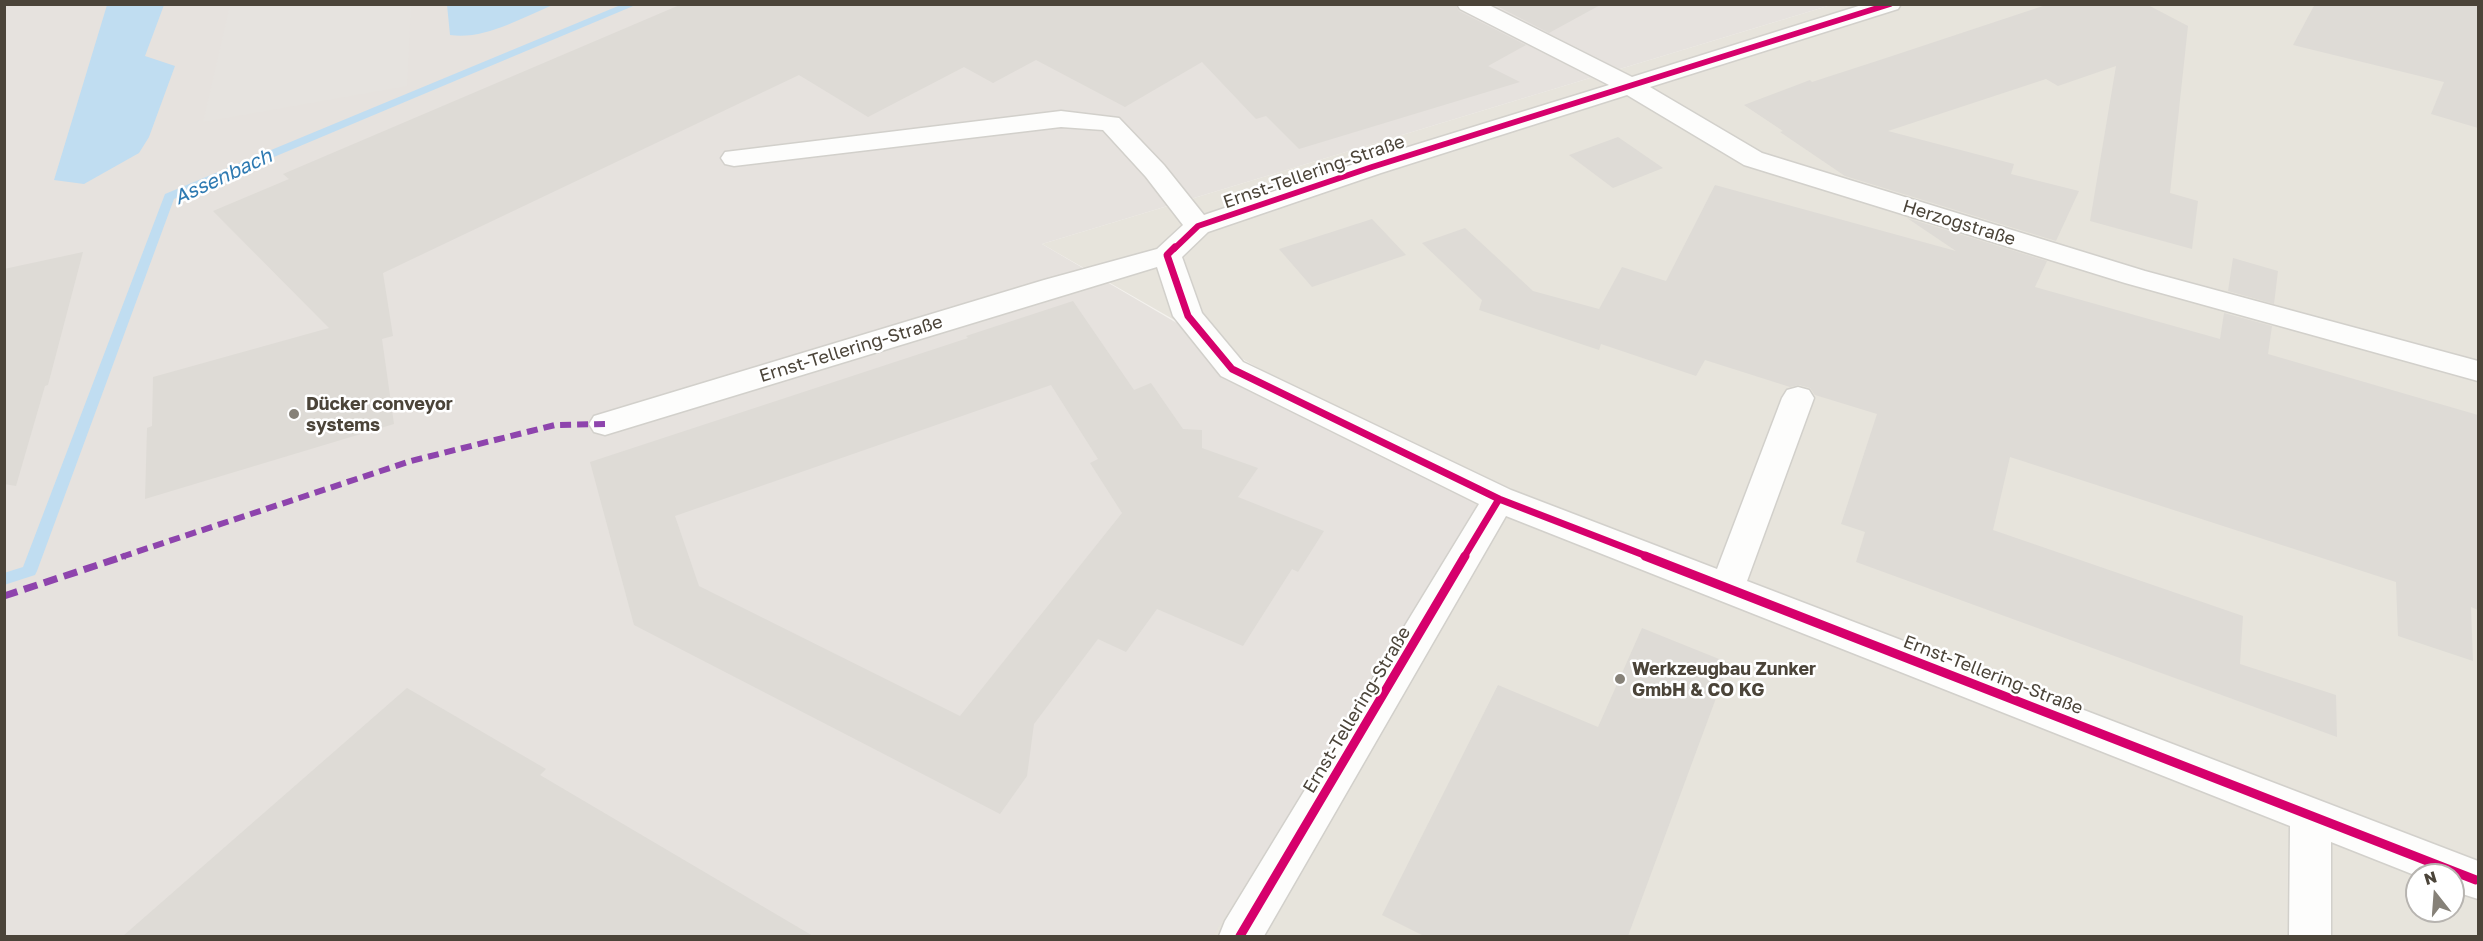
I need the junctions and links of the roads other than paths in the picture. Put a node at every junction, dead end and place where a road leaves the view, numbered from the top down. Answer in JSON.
{"nodes":[{"id":1,"x":1468,"y":4,"type":"edge"},
{"id":2,"x":1890,"y":4,"type":"edge"},
{"id":3,"x":1630,"y":86,"type":"junction"},
{"id":4,"x":734,"y":158,"type":"dead end"},
{"id":5,"x":1198,"y":226,"type":"junction"},
{"id":6,"x":1167,"y":255,"type":"junction"},
{"id":7,"x":2478,"y":371,"type":"edge"},
{"id":8,"x":1798,"y":398,"type":"dead end"},
{"id":9,"x":605,"y":424,"type":"dead end"},
{"id":10,"x":1499,"y":499,"type":"junction"},
{"id":11,"x":1727,"y":588,"type":"junction"},
{"id":12,"x":2310,"y":815,"type":"junction"},
{"id":13,"x":2476,"y":880,"type":"dead end"},
{"id":14,"x":1240,"y":936,"type":"edge"},
{"id":15,"x":2310,"y":936,"type":"edge"}],
"edges":[{"from":1,"to":3,"type":"street","name":"Herzogstraße"},
{"from":2,"to":3,"type":"street","name":"Ernst-Tellering-Straße"},
{"from":3,"to":5,"type":"street","name":"Ernst-Tellering-Straße"},
{"from":3,"to":7,"type":"street","name":"Herzogstraße"},
{"from":4,"to":5,"type":"street"},
{"from":5,"to":6,"type":"street","name":"Ernst-Tellering-Straße"},
{"from":6,"to":9,"type":"street","name":"Ernst-Tellering-Straße"},
{"from":6,"to":10,"type":"street","name":"Ernst-Tellering-Straße"},
{"from":8,"to":11,"type":"street"},
{"from":10,"to":11,"type":"street","name":"Ernst-Tellering-Straße"},
{"from":10,"to":14,"type":"street","name":"Ernst-Tellering-Straße"},
{"from":11,"to":12,"type":"street","name":"Ernst-Tellering-Straße"},
{"from":12,"to":13,"type":"street","name":"Ernst-Tellering-Straße"},
{"from":12,"to":15,"type":"street"}]}
